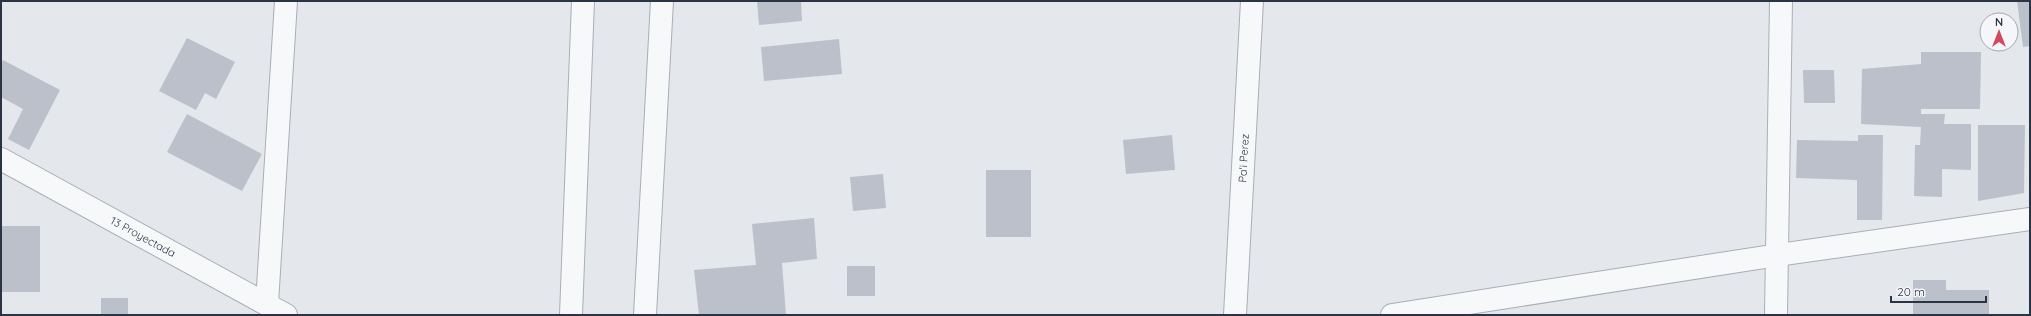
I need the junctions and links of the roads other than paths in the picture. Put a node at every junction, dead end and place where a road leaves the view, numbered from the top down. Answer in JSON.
{"nodes":[{"id":1,"x":286,"y":1,"type":"edge"},
{"id":2,"x":584,"y":1,"type":"edge"},
{"id":3,"x":662,"y":1,"type":"edge"},
{"id":4,"x":1252,"y":1,"type":"edge"},
{"id":5,"x":1781,"y":1,"type":"edge"},
{"id":6,"x":1,"y":159,"type":"edge"},
{"id":7,"x":2030,"y":219,"type":"edge"},
{"id":8,"x":1778,"y":255,"type":"junction"},
{"id":9,"x":267,"y":303,"type":"junction"},
{"id":10,"x":286,"y":315,"type":"edge"},
{"id":11,"x":571,"y":315,"type":"edge"},
{"id":12,"x":645,"y":315,"type":"edge"},
{"id":13,"x":1235,"y":315,"type":"edge"},
{"id":14,"x":1392,"y":315,"type":"edge"},
{"id":15,"x":1776,"y":315,"type":"edge"}],
"edges":[{"from":1,"to":9,"type":"street"},
{"from":2,"to":11,"type":"street"},
{"from":3,"to":12,"type":"street"},
{"from":4,"to":13,"type":"street","name":"Pa'i Perez"},
{"from":5,"to":8,"type":"street"},
{"from":6,"to":9,"type":"street","name":"13 Proyectada"},
{"from":7,"to":8,"type":"street"},
{"from":8,"to":14,"type":"street"},
{"from":8,"to":15,"type":"street"},
{"from":9,"to":10,"type":"street","name":"13 Proyectada"}]}
